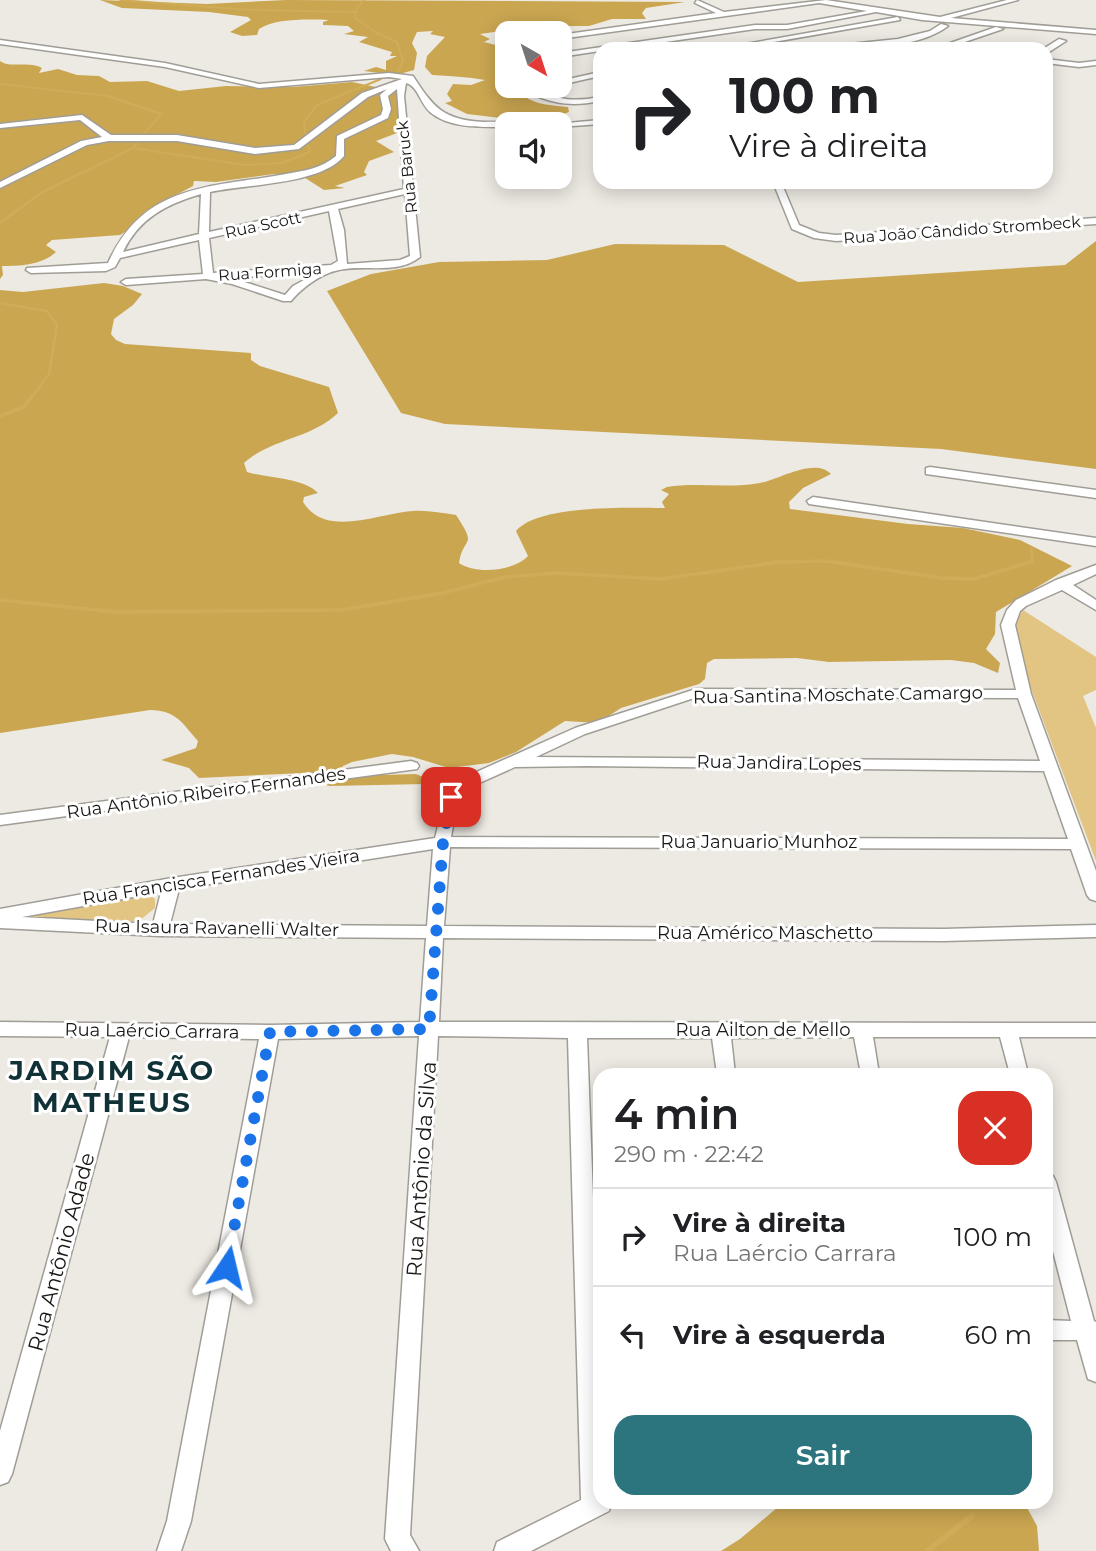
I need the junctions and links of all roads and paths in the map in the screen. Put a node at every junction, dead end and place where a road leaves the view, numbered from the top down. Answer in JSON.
{"nodes":[{"id":1,"x":748,"y":0,"type":"edge"},
{"id":2,"x":1015,"y":0,"type":"edge"},
{"id":3,"x":817,"y":1,"type":"edge"},
{"id":4,"x":697,"y":2,"type":"edge"},
{"id":5,"x":766,"y":9,"type":"junction"},
{"id":6,"x":873,"y":12,"type":"junction"},
{"id":7,"x":659,"y":13,"type":"dead end"},
{"id":8,"x":723,"y":15,"type":"junction"},
{"id":9,"x":903,"y":16,"type":"junction"},
{"id":10,"x":937,"y":20,"type":"junction"},
{"id":11,"x":675,"y":21,"type":"junction"},
{"id":12,"x":889,"y":22,"type":"junction"},
{"id":13,"x":944,"y":26,"type":"dead end"},
{"id":14,"x":1008,"y":26,"type":"junction"},
{"id":15,"x":689,"y":28,"type":"dead end"},
{"id":16,"x":900,"y":28,"type":"dead end"},
{"id":17,"x":909,"y":32,"type":"dead end"},
{"id":18,"x":1096,"y":32,"type":"edge"},
{"id":19,"x":572,"y":35,"type":"edge"},
{"id":20,"x":918,"y":36,"type":"junction"},
{"id":21,"x":1062,"y":41,"type":"dead end"},
{"id":22,"x":0,"y":42,"type":"edge"},
{"id":23,"x":651,"y":42,"type":"edge"},
{"id":24,"x":764,"y":42,"type":"edge"},
{"id":25,"x":886,"y":42,"type":"edge"},
{"id":26,"x":959,"y":42,"type":"edge"},
{"id":27,"x":1053,"y":46,"type":"edge"},
{"id":28,"x":593,"y":50,"type":"edge"},
{"id":29,"x":572,"y":53,"type":"edge"},
{"id":30,"x":1053,"y":62,"type":"edge"},
{"id":31,"x":1096,"y":63,"type":"edge"},
{"id":32,"x":593,"y":76,"type":"edge"},
{"id":33,"x":406,"y":80,"type":"junction"},
{"id":34,"x":572,"y":80,"type":"edge"},
{"id":35,"x":548,"y":98,"type":"edge"},
{"id":36,"x":593,"y":100,"type":"edge"},
{"id":37,"x":593,"y":123,"type":"edge"},
{"id":38,"x":495,"y":124,"type":"edge"},
{"id":39,"x":572,"y":124,"type":"edge"},
{"id":40,"x":0,"y":126,"type":"edge"},
{"id":41,"x":109,"y":138,"type":"junction"},
{"id":42,"x":0,"y":185,"type":"edge"},
{"id":43,"x":780,"y":189,"type":"edge"},
{"id":44,"x":206,"y":190,"type":"junction"},
{"id":45,"x":410,"y":191,"type":"junction"},
{"id":46,"x":333,"y":209,"type":"junction"},
{"id":47,"x":1096,"y":221,"type":"edge"},
{"id":48,"x":204,"y":238,"type":"junction"},
{"id":49,"x":116,"y":256,"type":"junction"},
{"id":50,"x":413,"y":260,"type":"joint"},
{"id":51,"x":335,"y":268,"type":"junction"},
{"id":52,"x":31,"y":270,"type":"dead end"},
{"id":53,"x":208,"y":277,"type":"junction"},
{"id":54,"x":126,"y":282,"type":"dead end"},
{"id":55,"x":930,"y":471,"type":"dead end"},
{"id":56,"x":1096,"y":494,"type":"edge"},
{"id":57,"x":813,"y":501,"type":"dead end"},
{"id":58,"x":1074,"y":539,"type":"junction"},
{"id":59,"x":1096,"y":542,"type":"edge"},
{"id":60,"x":1096,"y":548,"type":"edge"},
{"id":61,"x":1094,"y":567,"type":"edge"},
{"id":62,"x":1060,"y":583,"type":"junction"},
{"id":63,"x":1096,"y":606,"type":"edge"},
{"id":64,"x":1024,"y":694,"type":"junction"},
{"id":65,"x":580,"y":730,"type":"junction"},
{"id":66,"x":588,"y":761,"type":"junction"},
{"id":67,"x":508,"y":763,"type":"junction"},
{"id":68,"x":411,"y":766,"type":"dead end"},
{"id":69,"x":1049,"y":766,"type":"junction"},
{"id":70,"x":460,"y":786,"type":"joint"},
{"id":71,"x":0,"y":820,"type":"edge"},
{"id":72,"x":443,"y":842,"type":"junction"},
{"id":73,"x":1076,"y":844,"type":"junction"},
{"id":74,"x":172,"y":884,"type":"junction"},
{"id":75,"x":1096,"y":895,"type":"edge"},
{"id":76,"x":0,"y":915,"type":"edge"},
{"id":77,"x":0,"y":922,"type":"edge"},
{"id":78,"x":160,"y":930,"type":"junction"},
{"id":79,"x":435,"y":930,"type":"junction"},
{"id":80,"x":1096,"y":931,"type":"edge"},
{"id":81,"x":0,"y":1029,"type":"edge"},
{"id":82,"x":429,"y":1029,"type":"junction"},
{"id":83,"x":1007,"y":1029,"type":"junction"},
{"id":84,"x":721,"y":1030,"type":"junction"},
{"id":85,"x":862,"y":1030,"type":"junction"},
{"id":86,"x":1096,"y":1030,"type":"edge"},
{"id":87,"x":121,"y":1031,"type":"junction"},
{"id":88,"x":577,"y":1031,"type":"junction"},
{"id":89,"x":270,"y":1032,"type":"junction"},
{"id":90,"x":725,"y":1068,"type":"edge"},
{"id":91,"x":869,"y":1068,"type":"edge"},
{"id":92,"x":1017,"y":1068,"type":"edge"},
{"id":93,"x":1053,"y":1205,"type":"edge"},
{"id":94,"x":1053,"y":1330,"type":"edge"},
{"id":95,"x":1091,"y":1331,"type":"edge"},
{"id":96,"x":1096,"y":1372,"type":"edge"},
{"id":97,"x":593,"y":1391,"type":"edge"},
{"id":98,"x":0,"y":1474,"type":"edge"},
{"id":99,"x":593,"y":1507,"type":"edge"},
{"id":100,"x":169,"y":1551,"type":"edge"},
{"id":101,"x":407,"y":1551,"type":"edge"},
{"id":102,"x":506,"y":1551,"type":"edge"}],
"edges":[{"from":1,"to":5,"type":"street"},
{"from":2,"to":10,"type":"street"},
{"from":3,"to":5,"type":"street"},
{"from":3,"to":6,"type":"street"},
{"from":4,"to":8,"type":"street"},
{"from":5,"to":8,"type":"street"},
{"from":6,"to":9,"type":"street"},
{"from":6,"to":23,"type":"street"},
{"from":7,"to":11,"type":"street"},
{"from":8,"to":11,"type":"street"},
{"from":9,"to":10,"type":"street"},
{"from":9,"to":12,"type":"street"},
{"from":10,"to":14,"type":"street"},
{"from":11,"to":15,"type":"street"},
{"from":11,"to":19,"type":"street"},
{"from":12,"to":16,"type":"street"},
{"from":12,"to":24,"type":"street"},
{"from":13,"to":20,"type":"street"},
{"from":14,"to":18,"type":"street"},
{"from":14,"to":26,"type":"street"},
{"from":17,"to":20,"type":"street"},
{"from":20,"to":25,"type":"street"},
{"from":21,"to":27,"type":"street"},
{"from":22,"to":33,"type":"street"},
{"from":28,"to":29,"type":"street"},
{"from":30,"to":31,"type":"street"},
{"from":32,"to":34,"type":"street"},
{"from":33,"to":38,"type":"street"},
{"from":33,"to":41,"type":"street"},
{"from":33,"to":44,"type":"street"},
{"from":33,"to":45,"type":"street","name":"Rua Baruck"},
{"from":35,"to":36,"type":"street"},
{"from":37,"to":39,"type":"street"},
{"from":40,"to":41,"type":"street"},
{"from":41,"to":42,"type":"street"},
{"from":43,"to":47,"type":"street","name":"Rua João Cândido Strombeck"},
{"from":44,"to":48,"type":"street"},
{"from":44,"to":49,"type":"street"},
{"from":45,"to":46,"type":"street","name":"Rua Scott"},
{"from":45,"to":50,"type":"street","name":"Rua Baruck"},
{"from":46,"to":48,"type":"street","name":"Rua Scott"},
{"from":46,"to":51,"type":"street"},
{"from":48,"to":49,"type":"street","name":"Rua Scott"},
{"from":48,"to":53,"type":"street"},
{"from":49,"to":52,"type":"street","name":"Rua Scott"},
{"from":50,"to":51,"type":"street","name":"Rua Formiga"},
{"from":51,"to":53,"type":"street","name":"Rua Formiga"},
{"from":51,"to":53,"type":"street"},
{"from":53,"to":54,"type":"street","name":"Rua Formiga"},
{"from":55,"to":56,"type":"street"},
{"from":57,"to":58,"type":"street"},
{"from":58,"to":59,"type":"street"},
{"from":58,"to":60,"type":"street"},
{"from":61,"to":62,"type":"street"},
{"from":62,"to":63,"type":"street"},
{"from":62,"to":64,"type":"street"},
{"from":64,"to":65,"type":"street","name":"Rua Santina Moschate Camargo"},
{"from":64,"to":69,"type":"street"},
{"from":65,"to":66,"type":"street"},
{"from":65,"to":67,"type":"street","name":"Rua Santina Moschate Camargo"},
{"from":66,"to":67,"type":"street","name":"Rua Jandira Lopes"},
{"from":66,"to":69,"type":"street","name":"Rua Jandira Lopes"},
{"from":67,"to":70,"type":"street","name":"Rua Santina Moschate Camargo"},
{"from":68,"to":71,"type":"street","name":"Rua Antônio Ribeiro Fernandes"},
{"from":69,"to":73,"type":"street"},
{"from":70,"to":72,"type":"street","name":"Rua Antônio da Silva"},
{"from":72,"to":73,"type":"street","name":"Rua Januario Munhoz"},
{"from":72,"to":74,"type":"street","name":"Rua Francisca Fernandes Vieira"},
{"from":72,"to":79,"type":"street","name":"Rua Antônio da Silva"},
{"from":73,"to":75,"type":"street"},
{"from":74,"to":76,"type":"street","name":"Rua Francisca Fernandes Vieira"},
{"from":74,"to":78,"type":"street"},
{"from":77,"to":78,"type":"street","name":"Rua Isaura Ravanelli Walter"},
{"from":78,"to":79,"type":"street","name":"Rua Isaura Ravanelli Walter"},
{"from":79,"to":80,"type":"street","name":"Rua Américo Maschetto"},
{"from":79,"to":82,"type":"street","name":"Rua Antônio da Silva"},
{"from":81,"to":87,"type":"street","name":"Rua Laércio Carrara"},
{"from":82,"to":88,"type":"street","name":"Rua Ailton de Mello"},
{"from":82,"to":89,"type":"street","name":"Rua Laércio Carrara"},
{"from":82,"to":101,"type":"street","name":"Rua Antônio da Silva"},
{"from":83,"to":85,"type":"street","name":"Rua Ailton de Mello"},
{"from":83,"to":86,"type":"street","name":"Rua Ailton de Mello"},
{"from":83,"to":92,"type":"street"},
{"from":84,"to":85,"type":"street","name":"Rua Ailton de Mello"},
{"from":84,"to":88,"type":"street","name":"Rua Ailton de Mello"},
{"from":84,"to":90,"type":"street"},
{"from":85,"to":91,"type":"street"},
{"from":87,"to":89,"type":"street","name":"Rua Laércio Carrara"},
{"from":87,"to":98,"type":"street","name":"Rua Antônio Adade"},
{"from":88,"to":97,"type":"street"},
{"from":89,"to":100,"type":"street"},
{"from":93,"to":95,"type":"street"},
{"from":94,"to":95,"type":"street"},
{"from":95,"to":96,"type":"street"},
{"from":99,"to":102,"type":"street"}]}
